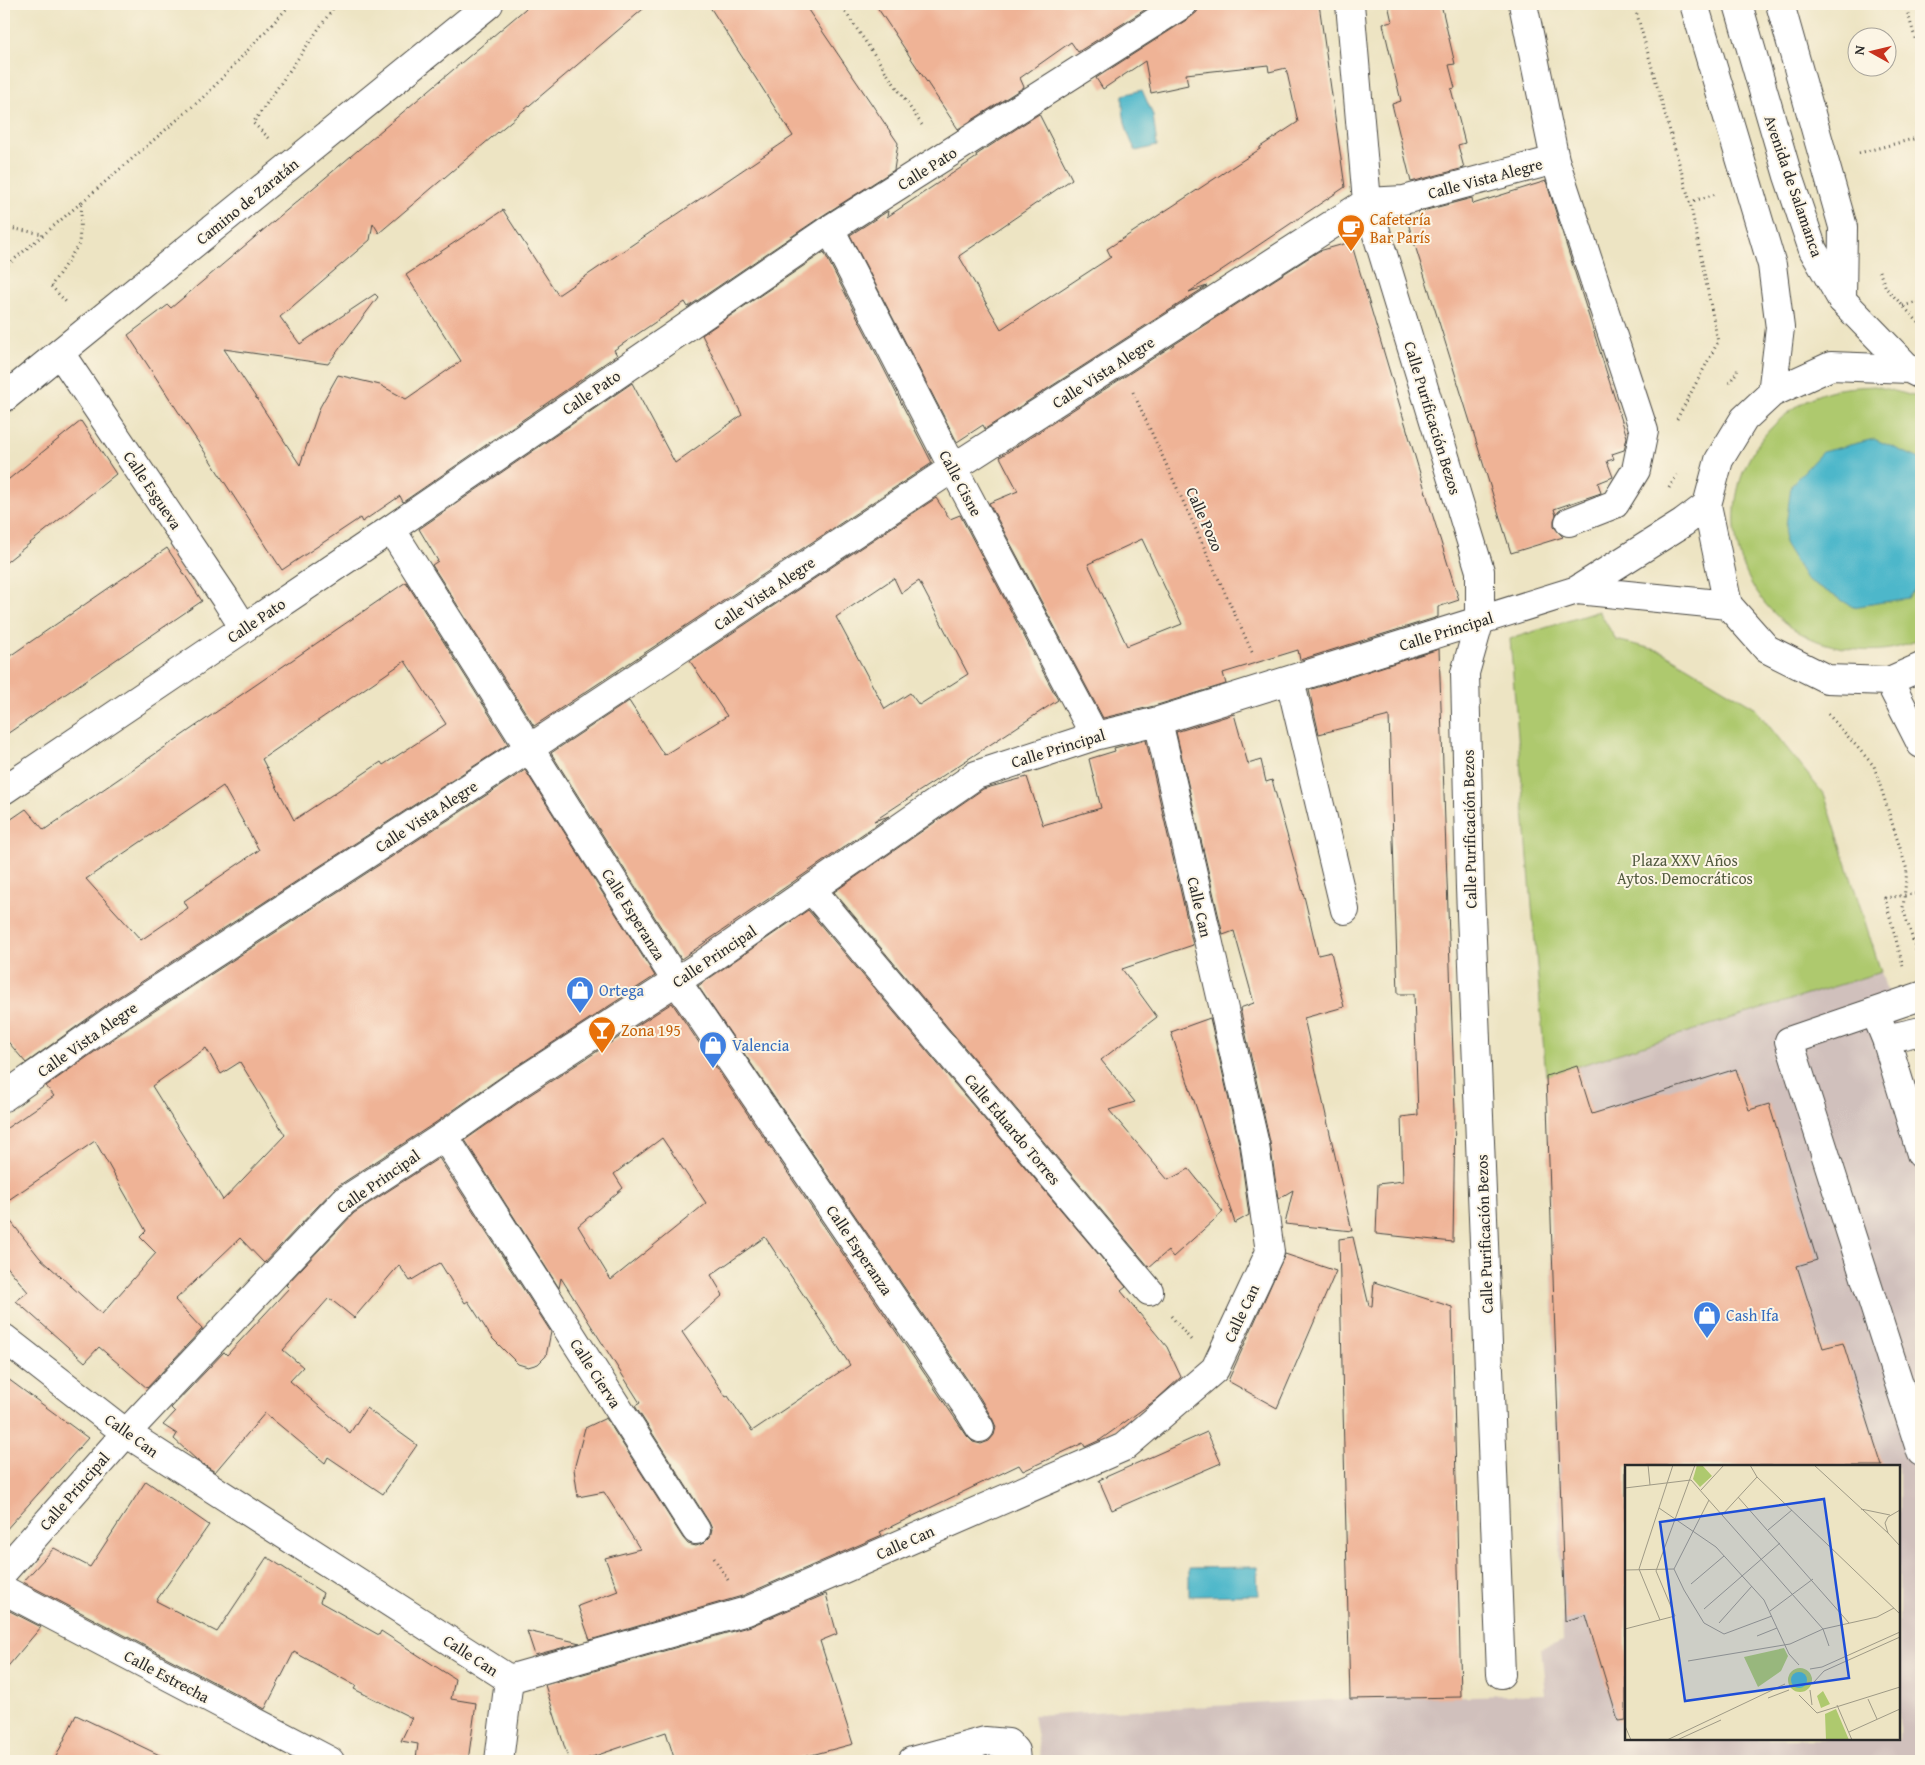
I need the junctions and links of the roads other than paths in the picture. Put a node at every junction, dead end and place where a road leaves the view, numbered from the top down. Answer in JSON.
{"nodes":[{"id":1,"x":489,"y":4,"type":"edge"},
{"id":2,"x":1184,"y":4,"type":"edge"},
{"id":3,"x":1350,"y":4,"type":"edge"},
{"id":4,"x":1522,"y":4,"type":"edge"},
{"id":5,"x":1694,"y":4,"type":"edge"},
{"id":6,"x":1738,"y":4,"type":"edge"},
{"id":7,"x":1780,"y":4,"type":"edge"},
{"id":8,"x":1555,"y":160,"type":"junction"},
{"id":9,"x":1367,"y":202,"type":"junction"},
{"id":10,"x":830,"y":229,"type":"junction"},
{"id":11,"x":1842,"y":300,"type":"junction"},
{"id":12,"x":60,"y":353,"type":"junction"},
{"id":13,"x":1915,"y":372,"type":"edge"},
{"id":14,"x":1772,"y":393,"type":"junction"},
{"id":15,"x":4,"y":398,"type":"edge"},
{"id":16,"x":953,"y":468,"type":"junction"},
{"id":17,"x":1707,"y":505,"type":"junction"},
{"id":18,"x":1569,"y":522,"type":"dead end"},
{"id":19,"x":392,"y":529,"type":"junction"},
{"id":20,"x":1577,"y":590,"type":"junction"},
{"id":21,"x":1728,"y":605,"type":"junction"},
{"id":22,"x":1480,"y":620,"type":"junction"},
{"id":23,"x":244,"y":628,"type":"junction"},
{"id":24,"x":1921,"y":668,"type":"edge"},
{"id":25,"x":1889,"y":681,"type":"junction"},
{"id":26,"x":1279,"y":684,"type":"junction"},
{"id":27,"x":1158,"y":721,"type":"junction"},
{"id":28,"x":1095,"y":736,"type":"junction"},
{"id":29,"x":1921,"y":744,"type":"edge"},
{"id":30,"x":530,"y":748,"type":"junction"},
{"id":31,"x":4,"y":790,"type":"edge"},
{"id":32,"x":812,"y":890,"type":"junction"},
{"id":33,"x":1345,"y":910,"type":"dead end"},
{"id":34,"x":677,"y":982,"type":"junction"},
{"id":35,"x":1917,"y":998,"type":"edge"},
{"id":36,"x":1875,"y":1012,"type":"junction"},
{"id":37,"x":1921,"y":1031,"type":"edge"},
{"id":38,"x":1886,"y":1039,"type":"junction"},
{"id":39,"x":6,"y":1090,"type":"edge"},
{"id":40,"x":444,"y":1136,"type":"junction"},
{"id":41,"x":1921,"y":1154,"type":"edge"},
{"id":42,"x":1149,"y":1291,"type":"road end"},
{"id":43,"x":4,"y":1338,"type":"edge"},
{"id":44,"x":980,"y":1428,"type":"dead end"},
{"id":45,"x":126,"y":1433,"type":"junction"},
{"id":46,"x":1921,"y":1452,"type":"edge"},
{"id":47,"x":696,"y":1530,"type":"road end"},
{"id":48,"x":4,"y":1571,"type":"edge"},
{"id":49,"x":4,"y":1590,"type":"edge"},
{"id":50,"x":1501,"y":1674,"type":"dead end"},
{"id":51,"x":509,"y":1679,"type":"junction"},
{"id":52,"x":330,"y":1761,"type":"edge"},
{"id":53,"x":499,"y":1761,"type":"edge"},
{"id":54,"x":912,"y":1761,"type":"edge"},
{"id":55,"x":1016,"y":1761,"type":"edge"}],
"edges":[{"from":1,"to":12,"type":"main road","name":"Camino de Zaratán"},
{"from":2,"to":10,"type":"main road","name":"Calle Pato"},
{"from":3,"to":9,"type":"main road","name":"Calle Purificación Bezos"},
{"from":4,"to":8,"type":"main road"},
{"from":5,"to":14,"type":"main road"},
{"from":6,"to":11,"type":"main road","name":"Avenida de Salamanca"},
{"from":7,"to":11,"type":"main road"},
{"from":8,"to":9,"type":"main road","name":"Calle Vista Alegre"},
{"from":8,"to":18,"type":"main road"},
{"from":9,"to":16,"type":"main road","name":"Calle Vista Alegre"},
{"from":9,"to":22,"type":"main road","name":"Calle Purificación Bezos"},
{"from":10,"to":16,"type":"main road","name":"Calle Cisne"},
{"from":10,"to":19,"type":"main road","name":"Calle Pato"},
{"from":11,"to":13,"type":"main road","name":"Avenida de Salamanca"},
{"from":12,"to":15,"type":"main road","name":"Camino de Zaratán"},
{"from":12,"to":23,"type":"main road","name":"Calle Esgueva"},
{"from":13,"to":14,"type":"main road"},
{"from":14,"to":17,"type":"main road"},
{"from":16,"to":28,"type":"main road","name":"Calle Cisne"},
{"from":16,"to":30,"type":"main road","name":"Calle Vista Alegre"},
{"from":17,"to":20,"type":"main road","name":"Calle Principal"},
{"from":17,"to":21,"type":"main road"},
{"from":19,"to":23,"type":"main road","name":"Calle Pato"},
{"from":19,"to":30,"type":"main road","name":"Calle Esperanza"},
{"from":20,"to":21,"type":"main road","name":"Calle Principal"},
{"from":20,"to":22,"type":"main road","name":"Calle Principal"},
{"from":21,"to":25,"type":"main road"},
{"from":22,"to":26,"type":"main road","name":"Calle Principal"},
{"from":22,"to":50,"type":"main road","name":"Calle Purificación Bezos"},
{"from":23,"to":31,"type":"main road","name":"Calle Pato"},
{"from":24,"to":25,"type":"main road"},
{"from":25,"to":29,"type":"main road"},
{"from":26,"to":27,"type":"main road","name":"Calle Principal"},
{"from":26,"to":33,"type":"main road"},
{"from":27,"to":28,"type":"main road","name":"Calle Principal"},
{"from":27,"to":51,"type":"main road","name":"Calle Can"},
{"from":28,"to":32,"type":"main road","name":"Calle Principal"},
{"from":30,"to":34,"type":"main road","name":"Calle Esperanza"},
{"from":30,"to":39,"type":"main road","name":"Calle Vista Alegre"},
{"from":32,"to":34,"type":"main road","name":"Calle Principal"},
{"from":32,"to":42,"type":"main road","name":"Calle Eduardo Torres"},
{"from":34,"to":40,"type":"main road","name":"Calle Principal"},
{"from":34,"to":44,"type":"main road","name":"Calle Esperanza"},
{"from":35,"to":36,"type":"main road"},
{"from":36,"to":38,"type":"main road"},
{"from":36,"to":46,"type":"main road"},
{"from":37,"to":38,"type":"main road"},
{"from":38,"to":41,"type":"main road"},
{"from":40,"to":45,"type":"main road","name":"Calle Principal"},
{"from":40,"to":47,"type":"main road","name":"Calle Cierva"},
{"from":43,"to":45,"type":"main road","name":"Calle Can"},
{"from":45,"to":48,"type":"main road","name":"Calle Principal"},
{"from":45,"to":51,"type":"main road","name":"Calle Can"},
{"from":49,"to":52,"type":"main road","name":"Calle Estrecha"},
{"from":51,"to":53,"type":"main road"},
{"from":54,"to":55,"type":"main road"}]}
